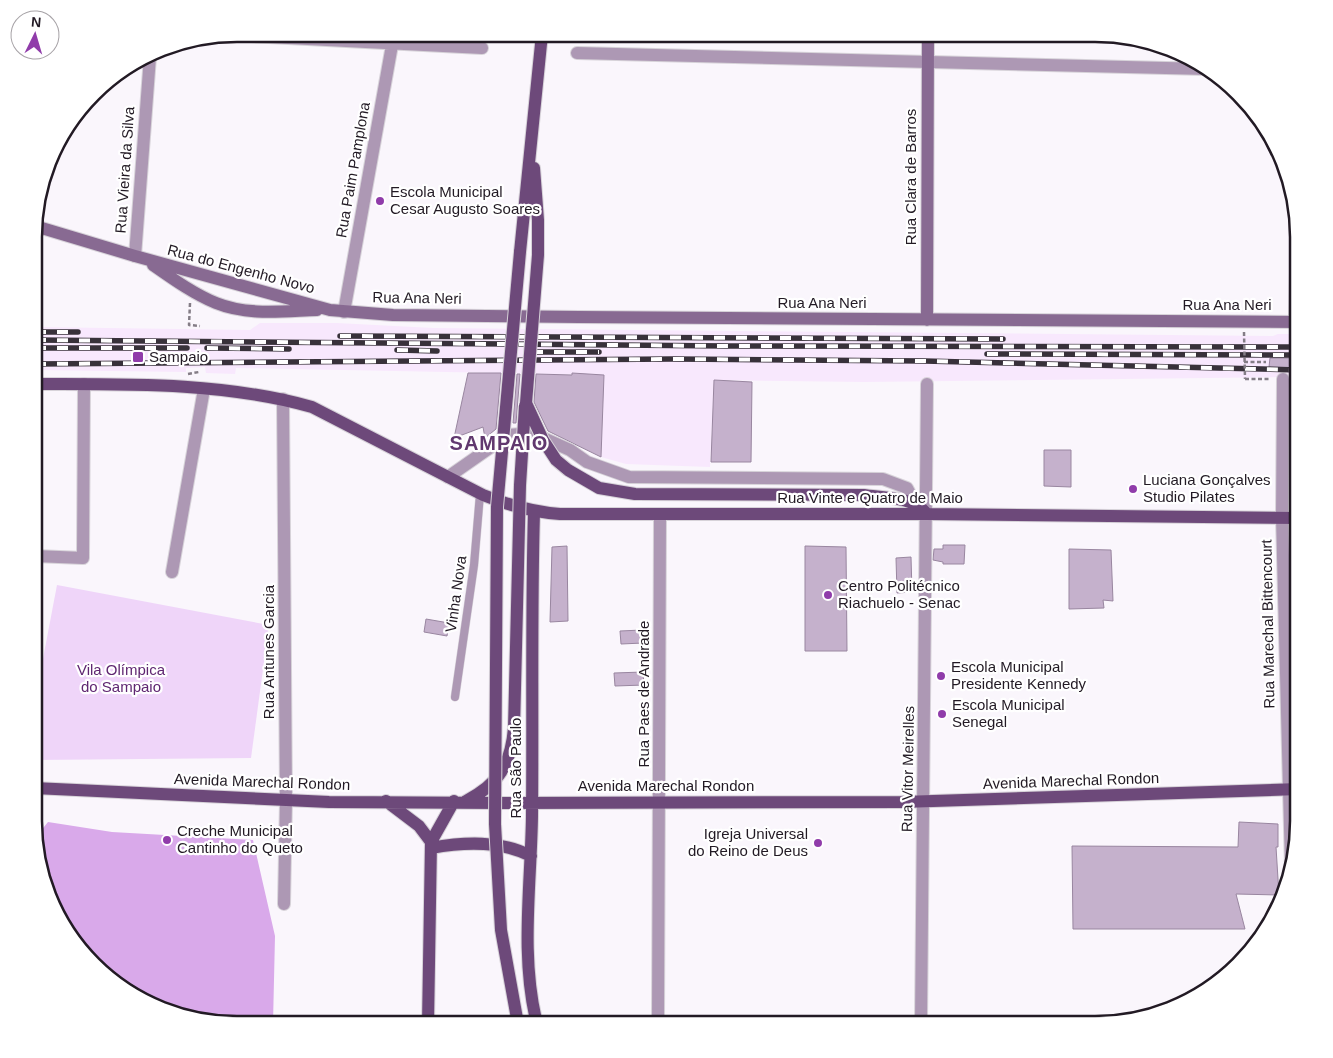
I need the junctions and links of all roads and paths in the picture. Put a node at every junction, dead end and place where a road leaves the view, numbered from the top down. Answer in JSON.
{"nodes":[{"id":1,"x":393,"y":42,"type":"edge"},
{"id":2,"x":423,"y":42,"type":"edge"},
{"id":3,"x":541,"y":42,"type":"edge"},
{"id":4,"x":928,"y":42,"type":"edge"},
{"id":5,"x":482,"y":48,"type":"dead end"},
{"id":6,"x":577,"y":53,"type":"dead end"},
{"id":7,"x":928,"y":62,"type":"junction"},
{"id":8,"x":150,"y":64,"type":"edge"},
{"id":9,"x":1192,"y":69,"type":"edge"},
{"id":10,"x":531,"y":144,"type":"junction"},
{"id":11,"x":43,"y":228,"type":"edge"},
{"id":12,"x":139,"y":257,"type":"junction"},
{"id":13,"x":191,"y":290,"type":"junction"},
{"id":14,"x":330,"y":310,"type":"junction"},
{"id":15,"x":344,"y":312,"type":"junction"},
{"id":16,"x":927,"y":320,"type":"junction"},
{"id":17,"x":1290,"y":322,"type":"edge"},
{"id":18,"x":200,"y":326,"type":"dead end"},
{"id":19,"x":1244,"y":332,"type":"dead end"},
{"id":20,"x":194,"y":356,"type":"dead end"},
{"id":21,"x":200,"y":356,"type":"dead end"},
{"id":22,"x":1244,"y":362,"type":"junction"},
{"id":23,"x":1266,"y":362,"type":"dead end"},
{"id":24,"x":199,"y":372,"type":"dead end"},
{"id":25,"x":188,"y":374,"type":"dead end"},
{"id":26,"x":1278,"y":379,"type":"joint"},
{"id":27,"x":42,"y":384,"type":"edge"},
{"id":28,"x":84,"y":384,"type":"junction"},
{"id":29,"x":927,"y":384,"type":"dead end"},
{"id":30,"x":204,"y":389,"type":"junction"},
{"id":31,"x":283,"y":399,"type":"junction"},
{"id":32,"x":526,"y":403,"type":"junction"},
{"id":33,"x":448,"y":477,"type":"junction"},
{"id":34,"x":480,"y":494,"type":"junction"},
{"id":35,"x":914,"y":503,"type":"junction"},
{"id":36,"x":534,"y":512,"type":"junction"},
{"id":37,"x":927,"y":514,"type":"junction"},
{"id":38,"x":660,"y":515,"type":"junction"},
{"id":39,"x":1282,"y":517,"type":"junction"},
{"id":40,"x":1290,"y":517,"type":"edge"},
{"id":41,"x":42,"y":556,"type":"edge"},
{"id":42,"x":172,"y":572,"type":"dead end"},
{"id":43,"x":455,"y":697,"type":"dead end"},
{"id":44,"x":1290,"y":716,"type":"edge"},
{"id":45,"x":42,"y":788,"type":"edge"},
{"id":46,"x":1290,"y":790,"type":"edge"},
{"id":47,"x":286,"y":800,"type":"junction"},
{"id":48,"x":386,"y":801,"type":"junction"},
{"id":49,"x":459,"y":802,"type":"junction"},
{"id":50,"x":532,"y":802,"type":"junction"},
{"id":51,"x":660,"y":802,"type":"junction"},
{"id":52,"x":924,"y":802,"type":"junction"},
{"id":53,"x":431,"y":845,"type":"junction"},
{"id":54,"x":531,"y":856,"type":"junction"},
{"id":55,"x":284,"y":904,"type":"dead end"},
{"id":56,"x":428,"y":1016,"type":"edge"},
{"id":57,"x":517,"y":1016,"type":"edge"},
{"id":58,"x":535,"y":1016,"type":"edge"},
{"id":59,"x":658,"y":1016,"type":"edge"},
{"id":60,"x":921,"y":1016,"type":"edge"}],
"edges":[{"from":1,"to":15,"type":"street","name":"Rua Paim Pamplona"},
{"from":2,"to":5,"type":"street"},
{"from":3,"to":10,"type":"main road"},
{"from":4,"to":7,"type":"main road","name":"Rua Clara de Barros"},
{"from":6,"to":7,"type":"street"},
{"from":7,"to":9,"type":"street"},
{"from":7,"to":16,"type":"main road","name":"Rua Clara de Barros"},
{"from":8,"to":12,"type":"street","name":"Rua Vieira da Silva"},
{"from":10,"to":32,"type":"main road","bridge":true},
{"from":10,"to":57,"type":"main road","bridge":true},
{"from":11,"to":12,"type":"main road","name":"Rua do Engenho Novo"},
{"from":12,"to":13,"type":"main road","name":"Rua do Engenho Novo"},
{"from":12,"to":14,"type":"main road","name":"Rua do Engenho Novo"},
{"from":13,"to":14,"type":"main road","name":"Rua do Engenho Novo"},
{"from":13,"to":18,"type":"path"},
{"from":14,"to":15,"type":"main road","name":"Rua do Engenho Novo"},
{"from":15,"to":16,"type":"main road","name":"Rua Ana Neri"},
{"from":16,"to":17,"type":"main road","name":"Rua Ana Neri"},
{"from":19,"to":22,"type":"path","bridge":true},
{"from":20,"to":21,"type":"path"},
{"from":22,"to":23,"type":"path"},
{"from":22,"to":26,"type":"path","bridge":true},
{"from":24,"to":25,"type":"path"},
{"from":26,"to":39,"type":"street","name":"Rua Marechal Bittencourt"},
{"from":27,"to":28,"type":"main road","name":"Rua Vinte e Quatro de Maio"},
{"from":28,"to":30,"type":"main road","name":"Rua Vinte e Quatro de Maio"},
{"from":28,"to":41,"type":"street"},
{"from":29,"to":37,"type":"street","name":"Rua Vitor Meirelles"},
{"from":30,"to":31,"type":"main road","name":"Rua Vinte e Quatro de Maio"},
{"from":30,"to":42,"type":"street"},
{"from":31,"to":33,"type":"main road","name":"Rua Vinte e Quatro de Maio"},
{"from":31,"to":47,"type":"street","name":"Rua Antunes Garcia"},
{"from":32,"to":35,"type":"main road","bridge":true},
{"from":32,"to":49,"type":"main road","bridge":true},
{"from":33,"to":34,"type":"main road","name":"Rua Vinte e Quatro de Maio"},
{"from":33,"to":35,"type":"street","name":"Rua Vinte e Quatro de Maio"},
{"from":34,"to":36,"type":"main road","name":"Rua Vinte e Quatro de Maio"},
{"from":34,"to":43,"type":"lane","name":"Vinha Nova"},
{"from":35,"to":37,"type":"main road"},
{"from":36,"to":38,"type":"main road","name":"Rua Vinte e Quatro de Maio"},
{"from":36,"to":50,"type":"main road","name":"Rua São Paulo"},
{"from":37,"to":38,"type":"main road","name":"Rua Vinte e Quatro de Maio"},
{"from":37,"to":39,"type":"main road","name":"Rua Vinte e Quatro de Maio"},
{"from":37,"to":52,"type":"street","name":"Rua Vitor Meirelles"},
{"from":38,"to":51,"type":"street","name":"Rua Paes de Andrade"},
{"from":39,"to":40,"type":"main road","name":"Rua Vinte e Quatro de Maio"},
{"from":39,"to":44,"type":"street","name":"Rua Marechal Bittencourt"},
{"from":45,"to":47,"type":"main road","name":"Avenida Marechal Rondon"},
{"from":46,"to":52,"type":"main road","name":"Avenida Marechal Rondon"},
{"from":47,"to":48,"type":"main road","name":"Avenida Marechal Rondon"},
{"from":47,"to":55,"type":"street","name":"Rua Antunes Garcia"},
{"from":48,"to":49,"type":"main road","name":"Avenida Marechal Rondon"},
{"from":48,"to":53,"type":"main road"},
{"from":49,"to":50,"type":"main road","name":"Avenida Marechal Rondon"},
{"from":49,"to":53,"type":"main road"},
{"from":50,"to":51,"type":"main road","name":"Avenida Marechal Rondon"},
{"from":50,"to":54,"type":"main road","name":"Rua São Paulo"},
{"from":51,"to":52,"type":"main road","name":"Avenida Marechal Rondon"},
{"from":51,"to":59,"type":"street","name":"Rua Paes de Andrade"},
{"from":52,"to":60,"type":"street","name":"Rua Vitor Meirelles"},
{"from":53,"to":54,"type":"main road"},
{"from":53,"to":56,"type":"main road"},
{"from":54,"to":58,"type":"main road","name":"Rua São Paulo"}]}
